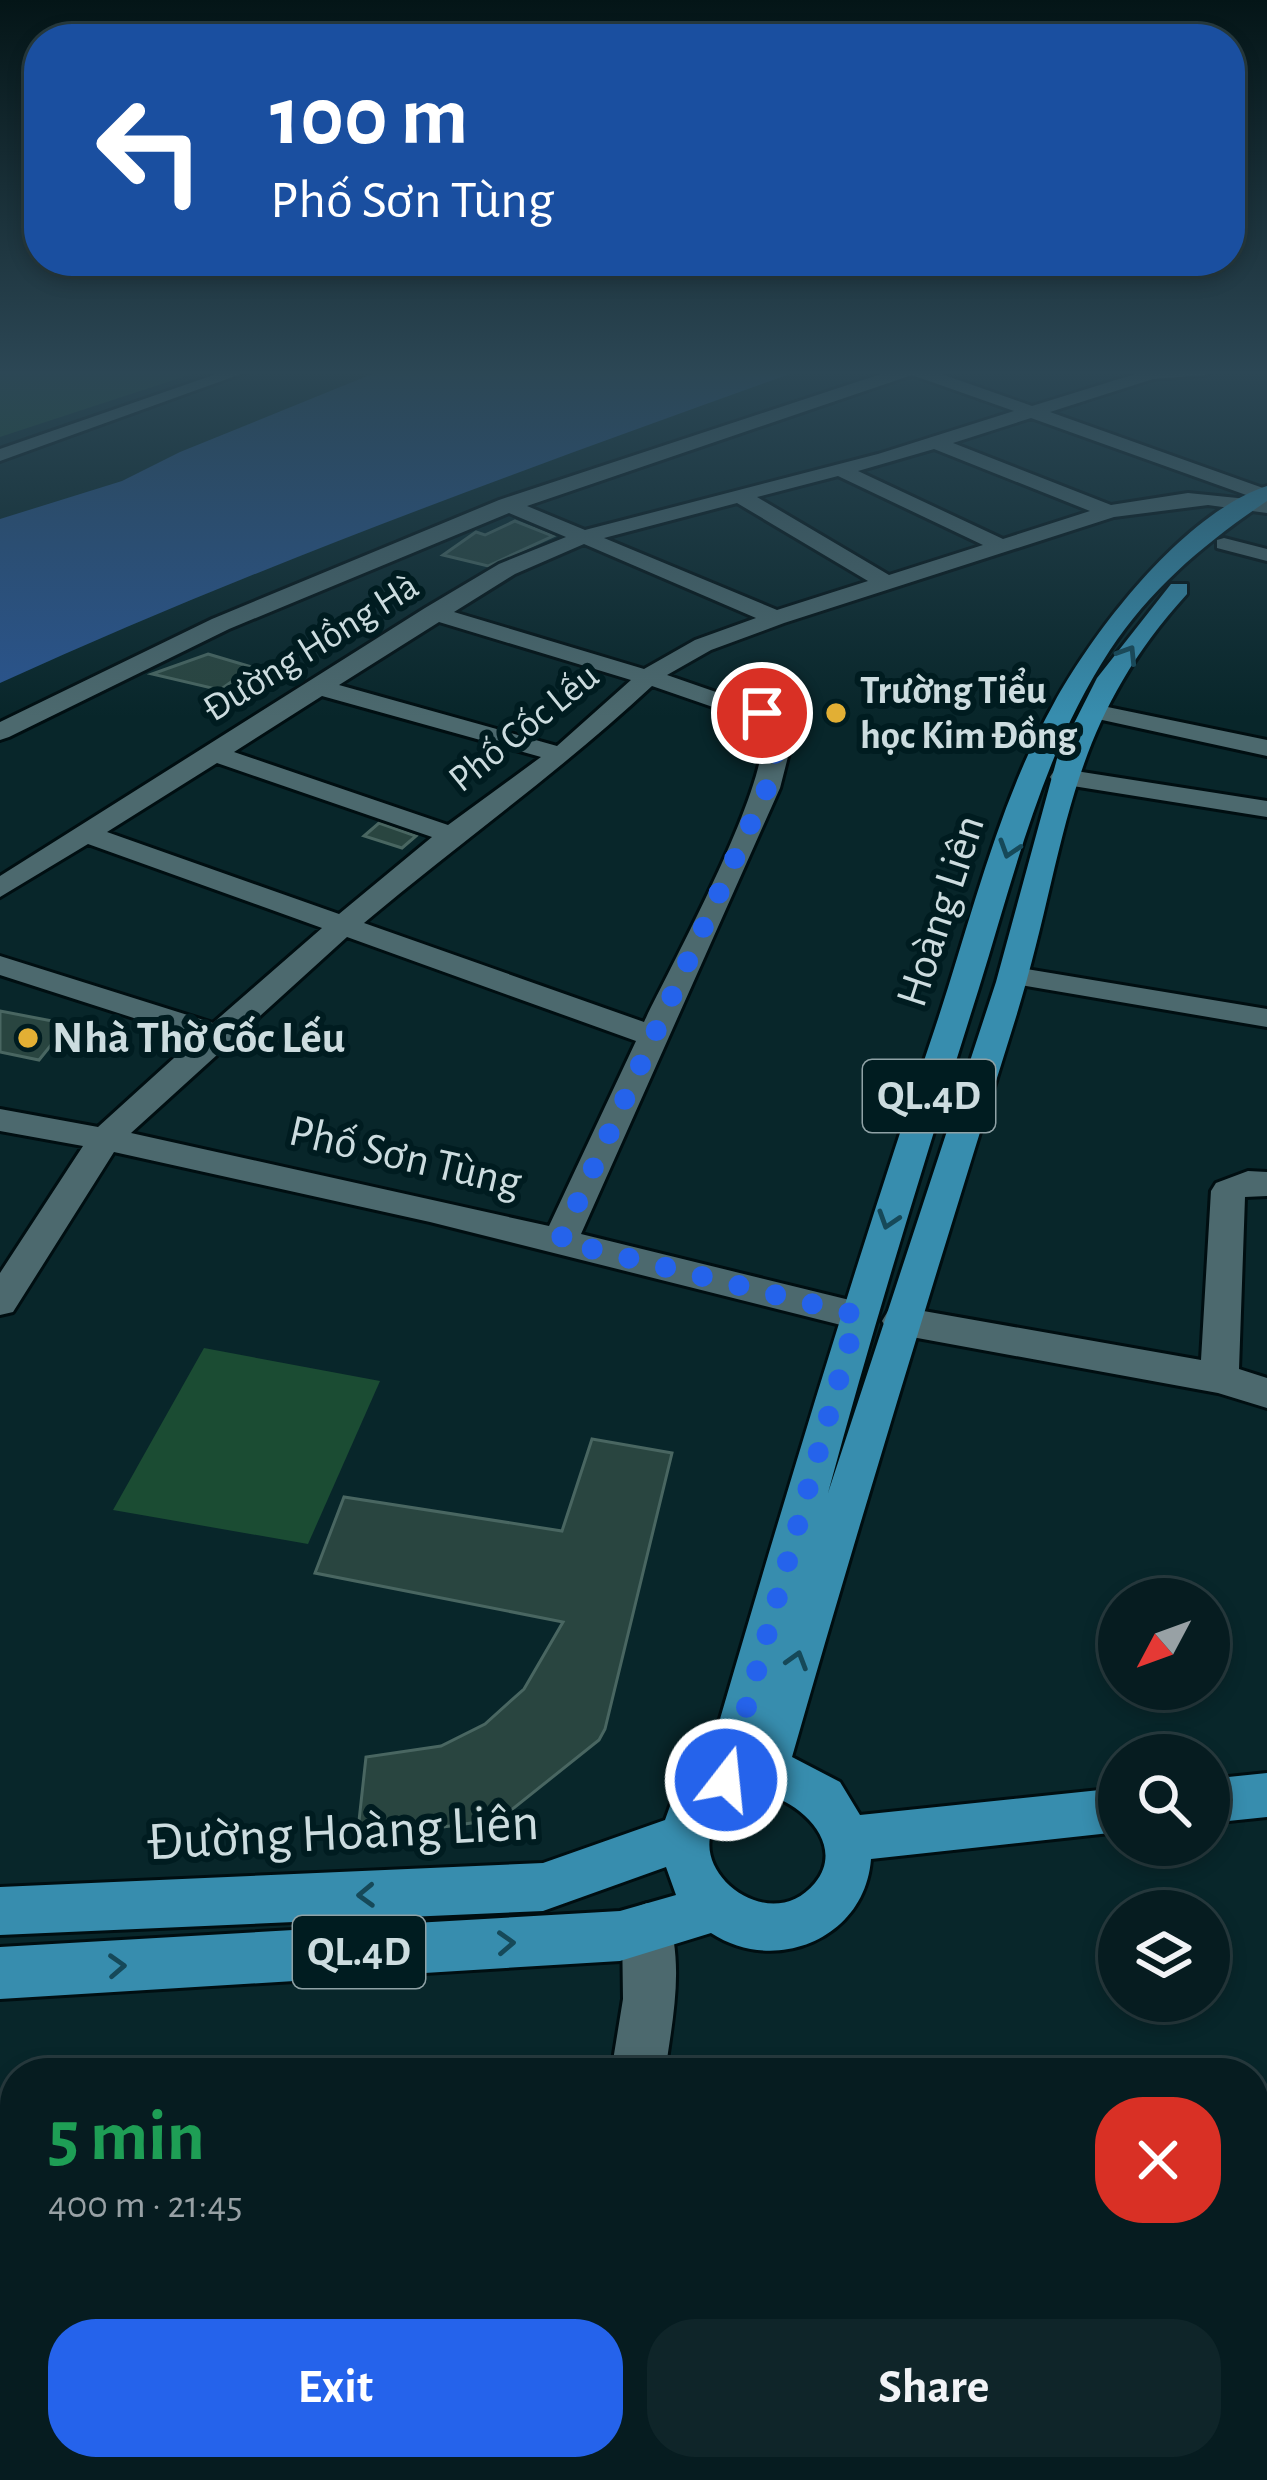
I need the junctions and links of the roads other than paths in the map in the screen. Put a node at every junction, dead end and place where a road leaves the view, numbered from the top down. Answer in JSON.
{"nodes":[{"id":1,"x":555,"y":486,"type":"edge"},
{"id":2,"x":784,"y":486,"type":"edge"},
{"id":3,"x":874,"y":486,"type":"edge"},
{"id":4,"x":1043,"y":486,"type":"edge"},
{"id":5,"x":1226,"y":486,"type":"edge"},
{"id":6,"x":742,"y":497,"type":"junction"},
{"id":7,"x":1264,"y":501,"type":"edge"},
{"id":8,"x":506,"y":504,"type":"junction"},
{"id":9,"x":1109,"y":512,"type":"junction"},
{"id":10,"x":586,"y":536,"type":"junction"},
{"id":11,"x":1212,"y":540,"type":"junction"},
{"id":12,"x":1003,"y":548,"type":"junction"},
{"id":13,"x":1267,"y":555,"type":"edge"},
{"id":14,"x":884,"y":582,"type":"junction"},
{"id":15,"x":433,"y":613,"type":"junction"},
{"id":16,"x":776,"y":618,"type":"junction"},
{"id":17,"x":650,"y":675,"type":"junction"},
{"id":18,"x":316,"y":687,"type":"junction"},
{"id":19,"x":1093,"y":711,"type":"junction"},
{"id":20,"x":0,"y":732,"type":"edge"},
{"id":21,"x":1267,"y":748,"type":"edge"},
{"id":22,"x":213,"y":753,"type":"junction"},
{"id":23,"x":562,"y":755,"type":"junction"},
{"id":24,"x":1048,"y":773,"type":"junction"},
{"id":25,"x":1267,"y":809,"type":"edge"},
{"id":26,"x":88,"y":835,"type":"junction"},
{"id":27,"x":452,"y":835,"type":"junction"},
{"id":28,"x":0,"y":888,"type":"edge"},
{"id":29,"x":345,"y":923,"type":"junction"},
{"id":30,"x":0,"y":965,"type":"edge"},
{"id":31,"x":970,"y":968,"type":"junction"},
{"id":32,"x":1014,"y":976,"type":"junction"},
{"id":33,"x":1267,"y":1018,"type":"edge"},
{"id":34,"x":217,"y":1034,"type":"junction"},
{"id":35,"x":652,"y":1036,"type":"junction"},
{"id":36,"x":0,"y":1120,"type":"edge"},
{"id":37,"x":106,"y":1138,"type":"junction"},
{"id":38,"x":1267,"y":1184,"type":"edge"},
{"id":39,"x":560,"y":1241,"type":"junction"},
{"id":40,"x":0,"y":1302,"type":"edge"},
{"id":41,"x":857,"y":1315,"type":"junction"},
{"id":42,"x":901,"y":1321,"type":"junction"},
{"id":43,"x":1219,"y":1378,"type":"junction"},
{"id":44,"x":1267,"y":1393,"type":"edge"},
{"id":45,"x":745,"y":1776,"type":"junction"},
{"id":46,"x":1267,"y":1795,"type":"edge"},
{"id":47,"x":1230,"y":1799,"type":"edge"},
{"id":48,"x":1098,"y":1812,"type":"edge"},
{"id":49,"x":684,"y":1836,"type":"junction"},
{"id":50,"x":847,"y":1839,"type":"junction"},
{"id":51,"x":714,"y":1908,"type":"junction"},
{"id":52,"x":0,"y":1911,"type":"edge"},
{"id":53,"x":647,"y":1928,"type":"junction"},
{"id":54,"x":0,"y":1972,"type":"edge"},
{"id":55,"x":640,"y":2058,"type":"edge"}],
"edges":[{"from":1,"to":8,"type":"street"},
{"from":2,"to":6,"type":"street","name":"Đường Hồng Hà"},
{"from":3,"to":12,"type":"street"},
{"from":4,"to":9,"type":"street"},
{"from":5,"to":7,"type":"street"},
{"from":6,"to":10,"type":"street","name":"Đường Hồng Hà"},
{"from":6,"to":14,"type":"street"},
{"from":7,"to":9,"type":"street","name":"Phố Cốc Lếu"},
{"from":7,"to":11,"type":"main road","name":"Hoàng Liên","number":"QL.4D"},
{"from":8,"to":10,"type":"street"},
{"from":8,"to":20,"type":"street"},
{"from":9,"to":12,"type":"street","name":"Phố Cốc Lếu"},
{"from":10,"to":15,"type":"street","name":"Đường Hồng Hà"},
{"from":10,"to":16,"type":"street"},
{"from":11,"to":13,"type":"street"},
{"from":19,"to":11,"type":"main road","name":"Hoàng Liên","number":"QL.4D","one_way":true},
{"from":11,"to":24,"type":"main road","name":"Hoàng Liên","number":"QL.4D"},
{"from":12,"to":14,"type":"street","name":"Phố Cốc Lếu"},
{"from":14,"to":16,"type":"street","name":"Phố Cốc Lếu"},
{"from":15,"to":17,"type":"street"},
{"from":15,"to":18,"type":"street","name":"Đường Hồng Hà"},
{"from":16,"to":17,"type":"street","name":"Phố Cốc Lếu"},
{"from":17,"to":23,"type":"street","name":"Phố Cốc Lếu"},
{"from":17,"to":35,"type":"street"},
{"from":18,"to":22,"type":"street","name":"Đường Hồng Hà"},
{"from":18,"to":23,"type":"street"},
{"from":19,"to":21,"type":"street"},
{"from":19,"to":24,"type":"main road","name":"Hoàng Liên","number":"QL.4D"},
{"from":22,"to":26,"type":"street","name":"Đường Hồng Hà"},
{"from":22,"to":27,"type":"street"},
{"from":23,"to":27,"type":"street","name":"Phố Cốc Lếu"},
{"from":24,"to":25,"type":"street"},
{"from":24,"to":31,"type":"main road","name":"Hoàng Liên","number":"QL.4D","one_way":true},
{"from":24,"to":32,"type":"main road","name":"Hoàng Liên","number":"QL.4D"},
{"from":26,"to":28,"type":"street","name":"Đường Hồng Hà"},
{"from":26,"to":29,"type":"street"},
{"from":27,"to":29,"type":"street","name":"Phố Cốc Lếu"},
{"from":29,"to":34,"type":"street","name":"Phố Cốc Lếu"},
{"from":29,"to":35,"type":"street"},
{"from":30,"to":34,"type":"street"},
{"from":31,"to":32,"type":"main road"},
{"from":31,"to":41,"type":"main road","name":"Hoàng Liên","number":"QL.4D","one_way":true},
{"from":32,"to":33,"type":"street"},
{"from":32,"to":42,"type":"main road","name":"Hoàng Liên","number":"QL.4D"},
{"from":34,"to":37,"type":"street","name":"Phố Cốc Lếu"},
{"from":35,"to":39,"type":"street"},
{"from":36,"to":37,"type":"street","name":"Phố Sơn Tùng"},
{"from":37,"to":39,"type":"street","name":"Phố Sơn Tùng"},
{"from":37,"to":40,"type":"street","name":"Phố Cốc Lếu"},
{"from":38,"to":43,"type":"street"},
{"from":39,"to":41,"type":"street","name":"Phố Sơn Tùng"},
{"from":41,"to":42,"type":"main road"},
{"from":41,"to":45,"type":"main road","name":"Hoàng Liên","number":"QL.4D"},
{"from":42,"to":43,"type":"street"},
{"from":45,"to":42,"type":"main road","name":"Hoàng Liên","number":"QL.4D","one_way":true},
{"from":43,"to":44,"type":"street"},
{"from":45,"to":49,"type":"main road"},
{"from":45,"to":50,"type":"main road"},
{"from":46,"to":47,"type":"main road"},
{"from":48,"to":50,"type":"main road"},
{"from":49,"to":51,"type":"main road"},
{"from":49,"to":52,"type":"main road","name":"Đường Hoàng Liên","number":"QL.4D","one_way":true},
{"from":50,"to":51,"type":"main road"},
{"from":51,"to":53,"type":"main road","number":"QL.4D"},
{"from":54,"to":53,"type":"main road","number":"QL.4D","one_way":true},
{"from":53,"to":55,"type":"street"}]}
